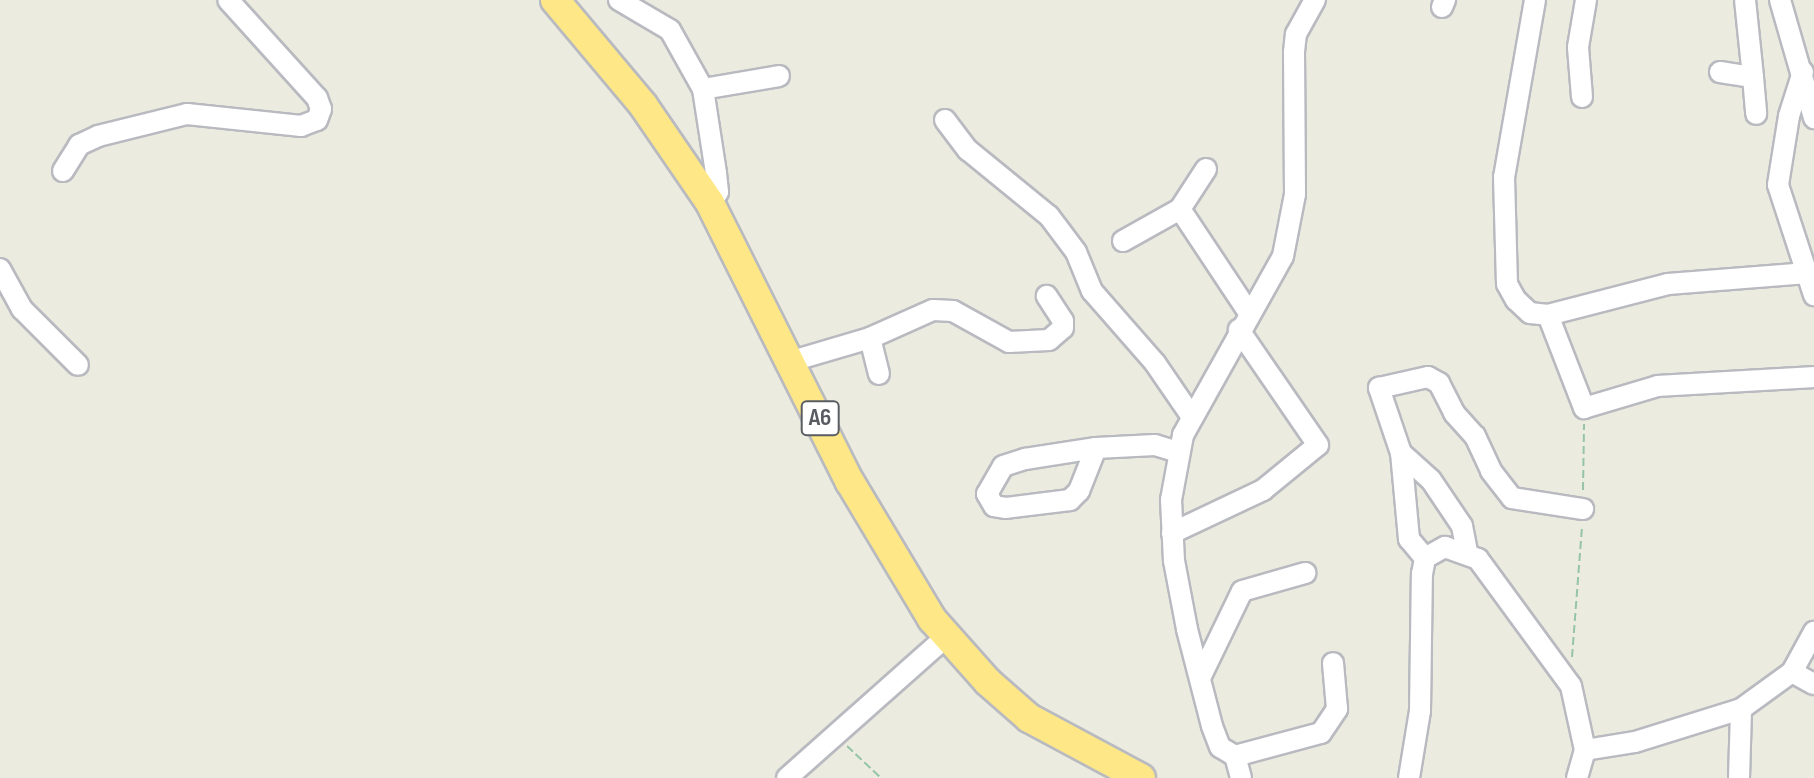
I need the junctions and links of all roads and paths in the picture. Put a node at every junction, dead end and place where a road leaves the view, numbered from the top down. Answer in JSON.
{"nodes":[{"id":1,"x":228,"y":0,"type":"edge"},
{"id":2,"x":555,"y":0,"type":"edge"},
{"id":3,"x":619,"y":0,"type":"edge"},
{"id":4,"x":1315,"y":0,"type":"edge"},
{"id":5,"x":1535,"y":0,"type":"edge"},
{"id":6,"x":1586,"y":0,"type":"edge"},
{"id":7,"x":1745,"y":0,"type":"edge"},
{"id":8,"x":1780,"y":0,"type":"edge"},
{"id":9,"x":1720,"y":72,"type":"dead end"},
{"id":10,"x":1803,"y":72,"type":"junction"},
{"id":11,"x":779,"y":76,"type":"dead end"},
{"id":12,"x":1753,"y":77,"type":"junction"},
{"id":13,"x":703,"y":89,"type":"junction"},
{"id":14,"x":1582,"y":97,"type":"dead end"},
{"id":15,"x":1756,"y":114,"type":"dead end"},
{"id":16,"x":1814,"y":118,"type":"edge"},
{"id":17,"x":945,"y":120,"type":"dead end"},
{"id":18,"x":1206,"y":169,"type":"dead end"},
{"id":19,"x":63,"y":171,"type":"dead end"},
{"id":20,"x":710,"y":203,"type":"junction"},
{"id":21,"x":1180,"y":209,"type":"junction"},
{"id":22,"x":1123,"y":241,"type":"dead end"},
{"id":23,"x":0,"y":269,"type":"edge"},
{"id":24,"x":1808,"y":273,"type":"junction"},
{"id":25,"x":1814,"y":295,"type":"edge"},
{"id":26,"x":1047,"y":296,"type":"dead end"},
{"id":27,"x":1548,"y":315,"type":"junction"},
{"id":28,"x":1244,"y":322,"type":"junction"},
{"id":29,"x":870,"y":338,"type":"junction"},
{"id":30,"x":792,"y":361,"type":"junction"},
{"id":31,"x":78,"y":365,"type":"dead end"},
{"id":32,"x":879,"y":374,"type":"dead end"},
{"id":33,"x":1814,"y":377,"type":"edge"},
{"id":34,"x":1584,"y":408,"type":"junction"},
{"id":35,"x":1192,"y":417,"type":"junction"},
{"id":36,"x":1096,"y":448,"type":"junction"},
{"id":37,"x":1178,"y":452,"type":"junction"},
{"id":38,"x":1401,"y":453,"type":"junction"},
{"id":39,"x":1583,"y":509,"type":"junction"},
{"id":40,"x":1172,"y":533,"type":"junction"},
{"id":41,"x":1467,"y":552,"type":"junction"},
{"id":42,"x":1425,"y":558,"type":"junction"},
{"id":43,"x":1305,"y":573,"type":"dead end"},
{"id":44,"x":1814,"y":632,"type":"edge"},
{"id":45,"x":946,"y":637,"type":"junction"},
{"id":46,"x":1333,"y":663,"type":"dead end"},
{"id":47,"x":1792,"y":672,"type":"junction"},
{"id":48,"x":1201,"y":676,"type":"junction"},
{"id":49,"x":1814,"y":684,"type":"edge"},
{"id":50,"x":1571,"y":686,"type":"junction"},
{"id":51,"x":1741,"y":709,"type":"junction"},
{"id":52,"x":835,"y":736,"type":"junction"},
{"id":53,"x":1585,"y":750,"type":"junction"},
{"id":54,"x":1235,"y":756,"type":"junction"},
{"id":55,"x":787,"y":778,"type":"edge"},
{"id":56,"x":881,"y":778,"type":"edge"},
{"id":57,"x":1141,"y":778,"type":"edge"},
{"id":58,"x":1241,"y":778,"type":"edge"},
{"id":59,"x":1409,"y":778,"type":"edge"},
{"id":60,"x":1577,"y":778,"type":"edge"},
{"id":61,"x":1739,"y":778,"type":"edge"}],
"edges":[{"from":1,"to":19,"type":"street"},
{"from":2,"to":20,"type":"highway","number":"A6"},
{"from":3,"to":13,"type":"street"},
{"from":4,"to":28,"type":"street"},
{"from":5,"to":27,"type":"street"},
{"from":6,"to":14,"type":"street"},
{"from":7,"to":12,"type":"street"},
{"from":8,"to":10,"type":"street"},
{"from":9,"to":12,"type":"street"},
{"from":10,"to":16,"type":"street"},
{"from":10,"to":24,"type":"street"},
{"from":11,"to":13,"type":"street"},
{"from":12,"to":15,"type":"street"},
{"from":13,"to":20,"type":"street"},
{"from":17,"to":35,"type":"street"},
{"from":18,"to":21,"type":"street"},
{"from":20,"to":30,"type":"highway","number":"A6"},
{"from":21,"to":22,"type":"street"},
{"from":21,"to":28,"type":"street"},
{"from":23,"to":31,"type":"street"},
{"from":24,"to":25,"type":"street"},
{"from":24,"to":27,"type":"street"},
{"from":26,"to":29,"type":"street"},
{"from":27,"to":34,"type":"street"},
{"from":28,"to":35,"type":"street"},
{"from":28,"to":40,"type":"street"},
{"from":29,"to":30,"type":"street"},
{"from":29,"to":32,"type":"street"},
{"from":30,"to":45,"type":"highway","number":"A6"},
{"from":33,"to":34,"type":"street"},
{"from":34,"to":39,"type":"path"},
{"from":35,"to":37,"type":"street"},
{"from":36,"to":36,"type":"street"},
{"from":36,"to":37,"type":"street"},
{"from":37,"to":40,"type":"street"},
{"from":38,"to":39,"type":"street"},
{"from":38,"to":41,"type":"street"},
{"from":38,"to":42,"type":"street"},
{"from":39,"to":50,"type":"path"},
{"from":40,"to":48,"type":"street"},
{"from":41,"to":42,"type":"street"},
{"from":41,"to":50,"type":"street"},
{"from":42,"to":59,"type":"street"},
{"from":43,"to":48,"type":"street"},
{"from":44,"to":47,"type":"street"},
{"from":45,"to":52,"type":"street"},
{"from":45,"to":57,"type":"highway","number":"A6"},
{"from":46,"to":54,"type":"street"},
{"from":47,"to":49,"type":"street"},
{"from":47,"to":51,"type":"street"},
{"from":48,"to":54,"type":"street"},
{"from":50,"to":53,"type":"street"},
{"from":51,"to":53,"type":"street"},
{"from":51,"to":61,"type":"street"},
{"from":52,"to":55,"type":"street"},
{"from":52,"to":56,"type":"path"},
{"from":53,"to":60,"type":"street"},
{"from":54,"to":58,"type":"street"}]}
